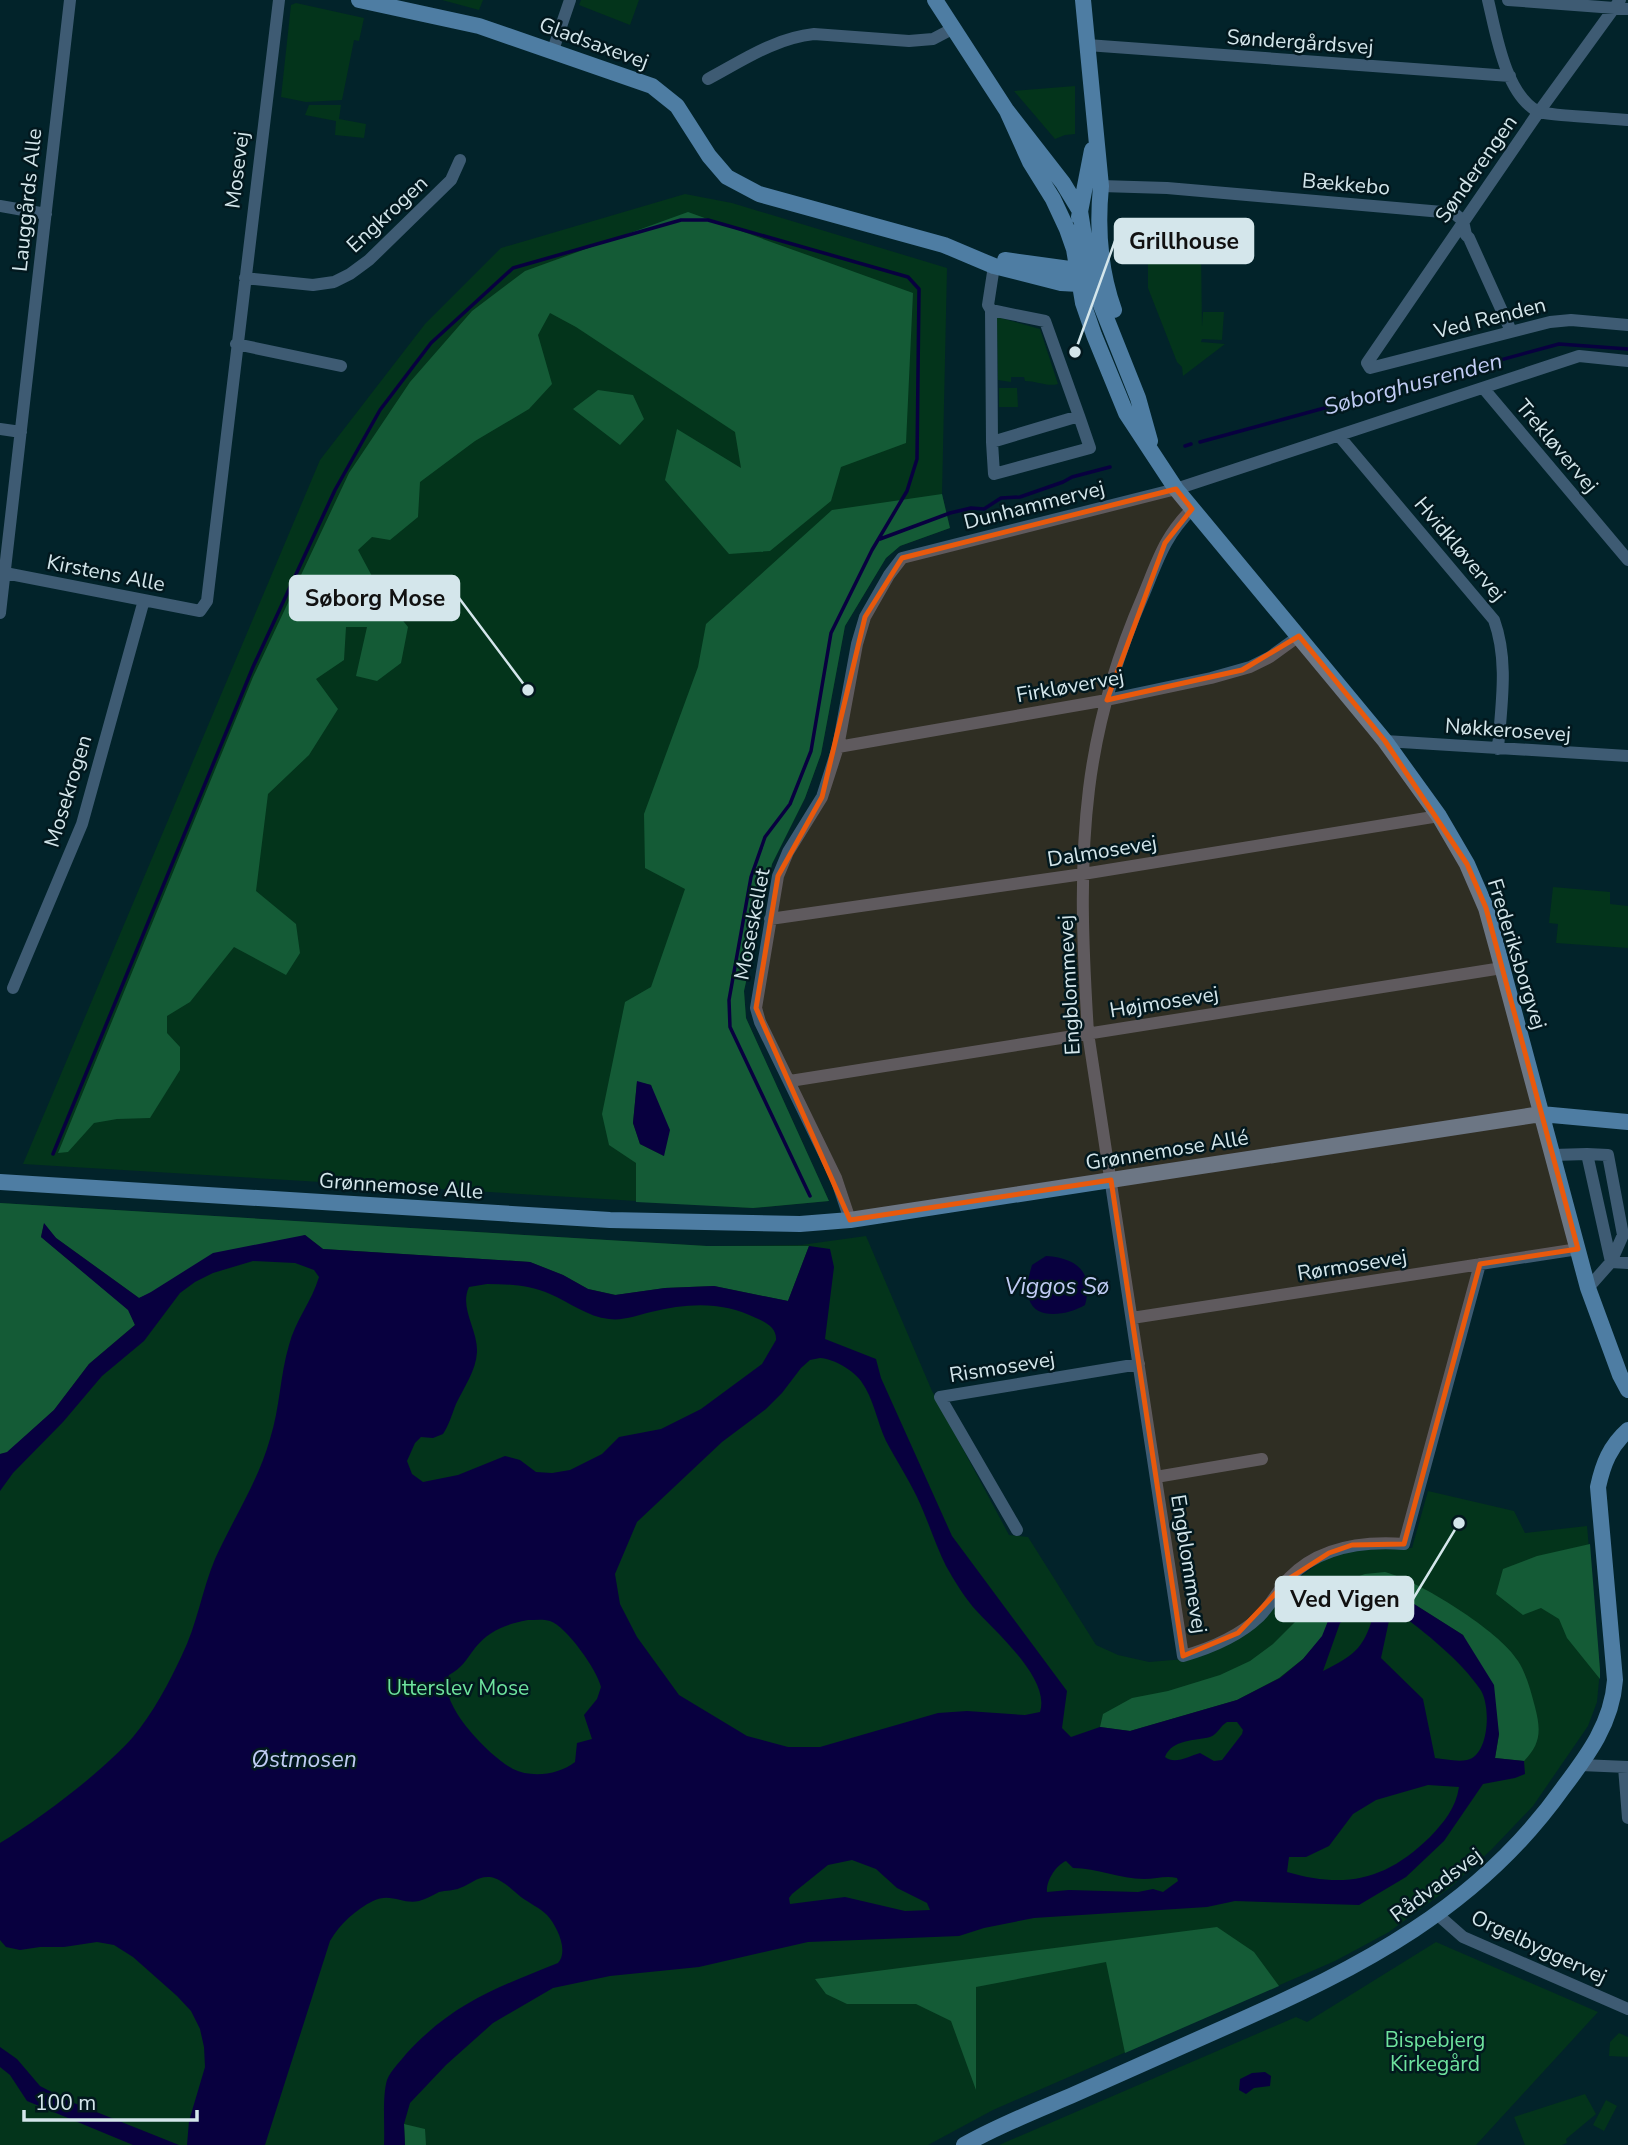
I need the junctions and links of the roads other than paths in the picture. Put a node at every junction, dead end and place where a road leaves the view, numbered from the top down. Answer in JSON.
{"nodes":[{"id":1,"x":70,"y":0,"type":"edge"},
{"id":2,"x":279,"y":0,"type":"edge"},
{"id":3,"x":359,"y":0,"type":"edge"},
{"id":4,"x":570,"y":0,"type":"edge"},
{"id":5,"x":935,"y":0,"type":"edge"},
{"id":6,"x":1083,"y":0,"type":"edge"},
{"id":7,"x":1488,"y":0,"type":"edge"},
{"id":8,"x":1508,"y":0,"type":"edge"},
{"id":9,"x":1617,"y":4,"type":"edge"},
{"id":10,"x":1628,"y":9,"type":"edge"},
{"id":11,"x":954,"y":28,"type":"junction"},
{"id":12,"x":1087,"y":45,"type":"junction"},
{"id":13,"x":553,"y":50,"type":"junction"},
{"id":14,"x":1510,"y":76,"type":"junction"},
{"id":15,"x":708,"y":79,"type":"dead end"},
{"id":16,"x":1007,"y":111,"type":"junction"},
{"id":17,"x":1538,"y":113,"type":"junction"},
{"id":18,"x":1628,"y":120,"type":"edge"},
{"id":19,"x":1095,"y":130,"type":"junction"},
{"id":20,"x":460,"y":160,"type":"dead end"},
{"id":21,"x":1089,"y":168,"type":"junction"},
{"id":22,"x":1101,"y":186,"type":"junction"},
{"id":23,"x":1099,"y":205,"type":"junction"},
{"id":24,"x":0,"y":206,"type":"edge"},
{"id":25,"x":1080,"y":211,"type":"junction"},
{"id":26,"x":46,"y":214,"type":"junction"},
{"id":27,"x":1463,"y":221,"type":"junction"},
{"id":28,"x":1080,"y":247,"type":"junction"},
{"id":29,"x":971,"y":255,"type":"junction"},
{"id":30,"x":994,"y":266,"type":"junction"},
{"id":31,"x":1084,"y":275,"type":"junction"},
{"id":32,"x":245,"y":278,"type":"junction"},
{"id":33,"x":991,"y":310,"type":"junction"},
{"id":34,"x":1628,"y":325,"type":"edge"},
{"id":35,"x":1511,"y":331,"type":"junction"},
{"id":36,"x":236,"y":344,"type":"junction"},
{"id":37,"x":1628,"y":361,"type":"edge"},
{"id":38,"x":1367,"y":363,"type":"joint"},
{"id":39,"x":341,"y":366,"type":"dead end"},
{"id":40,"x":1133,"y":384,"type":"junction"},
{"id":41,"x":1484,"y":389,"type":"junction"},
{"id":42,"x":1079,"y":416,"type":"junction"},
{"id":43,"x":0,"y":429,"type":"edge"},
{"id":44,"x":21,"y":432,"type":"junction"},
{"id":45,"x":1339,"y":436,"type":"junction"},
{"id":46,"x":992,"y":442,"type":"junction"},
{"id":47,"x":1154,"y":452,"type":"junction"},
{"id":48,"x":1176,"y":489,"type":"junction"},
{"id":49,"x":1192,"y":509,"type":"junction"},
{"id":50,"x":902,"y":558,"type":"joint"},
{"id":51,"x":1628,"y":559,"type":"edge"},
{"id":52,"x":5,"y":573,"type":"junction"},
{"id":53,"x":144,"y":600,"type":"junction"},
{"id":54,"x":200,"y":611,"type":"joint"},
{"id":55,"x":0,"y":613,"type":"edge"},
{"id":56,"x":1300,"y":636,"type":"junction"},
{"id":57,"x":1107,"y":700,"type":"junction"},
{"id":58,"x":1385,"y":741,"type":"junction"},
{"id":59,"x":838,"y":747,"type":"junction"},
{"id":60,"x":1498,"y":749,"type":"junction"},
{"id":61,"x":1628,"y":756,"type":"edge"},
{"id":62,"x":1439,"y":816,"type":"junction"},
{"id":63,"x":1083,"y":874,"type":"junction"},
{"id":64,"x":770,"y":919,"type":"junction"},
{"id":65,"x":1502,"y":968,"type":"junction"},
{"id":66,"x":13,"y":988,"type":"dead end"},
{"id":67,"x":1088,"y":1033,"type":"junction"},
{"id":68,"x":790,"y":1081,"type":"junction"},
{"id":69,"x":1541,"y":1114,"type":"junction"},
{"id":70,"x":1628,"y":1122,"type":"edge"},
{"id":71,"x":1587,"y":1154,"type":"junction"},
{"id":72,"x":1553,"y":1156,"type":"junction"},
{"id":73,"x":1111,"y":1180,"type":"junction"},
{"id":74,"x":0,"y":1182,"type":"edge"},
{"id":75,"x":850,"y":1220,"type":"junction"},
{"id":76,"x":800,"y":1224,"type":"joint"},
{"id":77,"x":1625,"y":1231,"type":"edge"},
{"id":78,"x":1578,"y":1249,"type":"junction"},
{"id":79,"x":1611,"y":1262,"type":"junction"},
{"id":80,"x":1628,"y":1263,"type":"edge"},
{"id":81,"x":1480,"y":1265,"type":"junction"},
{"id":82,"x":1588,"y":1288,"type":"junction"},
{"id":83,"x":1132,"y":1318,"type":"junction"},
{"id":84,"x":1139,"y":1364,"type":"junction"},
{"id":85,"x":1628,"y":1390,"type":"edge"},
{"id":86,"x":1628,"y":1430,"type":"edge"},
{"id":87,"x":1262,"y":1459,"type":"dead end"},
{"id":88,"x":1156,"y":1477,"type":"junction"},
{"id":89,"x":1017,"y":1530,"type":"dead end"},
{"id":90,"x":1622,"y":1680,"type":"edge"},
{"id":91,"x":1580,"y":1765,"type":"junction"},
{"id":92,"x":1626,"y":1767,"type":"edge"},
{"id":93,"x":1628,"y":1818,"type":"edge"},
{"id":94,"x":1438,"y":1914,"type":"junction"},
{"id":95,"x":1628,"y":2009,"type":"edge"},
{"id":96,"x":964,"y":2145,"type":"edge"}],
"edges":[{"from":1,"to":26,"type":"street","name":"Lauggårds Alle"},
{"from":2,"to":32,"type":"street","name":"Mosevej"},
{"from":3,"to":13,"type":"street","name":"Gladsaxevej"},
{"from":4,"to":13,"type":"street"},
{"from":5,"to":11,"type":"street"},
{"from":6,"to":12,"type":"street"},
{"from":7,"to":14,"type":"street"},
{"from":8,"to":9,"type":"street"},
{"from":9,"to":10,"type":"street"},
{"from":9,"to":17,"type":"street","name":"Sønderengen"},
{"from":11,"to":15,"type":"street"},
{"from":11,"to":16,"type":"street"},
{"from":12,"to":14,"type":"street","name":"Søndergårdsvej"},
{"from":12,"to":19,"type":"street"},
{"from":13,"to":29,"type":"street","name":"Gladsaxevej"},
{"from":14,"to":17,"type":"street"},
{"from":16,"to":25,"type":"street"},
{"from":16,"to":28,"type":"street","name":"Frederiksborgvej"},
{"from":17,"to":18,"type":"street"},
{"from":17,"to":27,"type":"street","name":"Sønderengen"},
{"from":19,"to":21,"type":"street"},
{"from":19,"to":22,"type":"street"},
{"from":20,"to":32,"type":"street","name":"Engkrogen"},
{"from":21,"to":22,"type":"street"},
{"from":21,"to":25,"type":"street"},
{"from":22,"to":23,"type":"street"},
{"from":22,"to":27,"type":"street","name":"Bækkebo"},
{"from":23,"to":28,"type":"street"},
{"from":23,"to":40,"type":"street","name":"Frederiksborgvej"},
{"from":24,"to":26,"type":"street"},
{"from":25,"to":28,"type":"street","name":"Frederiksborgvej"},
{"from":26,"to":44,"type":"street","name":"Lauggårds Alle"},
{"from":27,"to":35,"type":"street"},
{"from":27,"to":38,"type":"street","name":"Sønderengen"},
{"from":28,"to":31,"type":"street","name":"Frederiksborgvej"},
{"from":29,"to":30,"type":"street","name":"Gladsaxevej"},
{"from":29,"to":31,"type":"street","name":"Gladsaxevej"},
{"from":30,"to":31,"type":"street","name":"Gladsaxevej"},
{"from":30,"to":33,"type":"street"},
{"from":31,"to":40,"type":"street","name":"Frederiksborgvej"},
{"from":31,"to":47,"type":"street","name":"Frederiksborgvej"},
{"from":32,"to":36,"type":"street","name":"Mosevej"},
{"from":33,"to":42,"type":"street"},
{"from":33,"to":46,"type":"street"},
{"from":34,"to":35,"type":"street","name":"Ved Renden"},
{"from":35,"to":38,"type":"street","name":"Ved Renden"},
{"from":36,"to":39,"type":"street"},
{"from":36,"to":54,"type":"street","name":"Mosevej"},
{"from":37,"to":41,"type":"street","name":"Dunhammervej"},
{"from":40,"to":47,"type":"street","name":"Frederiksborgvej"},
{"from":41,"to":45,"type":"street","name":"Dunhammervej"},
{"from":41,"to":51,"type":"street","name":"Trekløvervej"},
{"from":42,"to":46,"type":"street"},
{"from":42,"to":46,"type":"street"},
{"from":43,"to":44,"type":"street"},
{"from":44,"to":52,"type":"street","name":"Lauggårds Alle"},
{"from":45,"to":48,"type":"street","name":"Dunhammervej"},
{"from":45,"to":60,"type":"street","name":"Hvidkløvervej"},
{"from":47,"to":48,"type":"street","name":"Frederiksborgvej"},
{"from":48,"to":49,"type":"street","name":"Frederiksborgvej"},
{"from":48,"to":50,"type":"street","name":"Dunhammervej"},
{"from":49,"to":56,"type":"street","name":"Frederiksborgvej"},
{"from":49,"to":57,"type":"street","name":"Engblommevej"},
{"from":50,"to":59,"type":"street","name":"Moseskellet"},
{"from":52,"to":53,"type":"street","name":"Kirstens Alle"},
{"from":52,"to":55,"type":"street","name":"Lauggårds Alle"},
{"from":53,"to":54,"type":"street","name":"Kirstens Alle"},
{"from":53,"to":66,"type":"street","name":"Mosekrogen"},
{"from":56,"to":57,"type":"street","name":"Firkløvervej"},
{"from":56,"to":58,"type":"street","name":"Frederiksborgvej"},
{"from":57,"to":59,"type":"street","name":"Firkløvervej"},
{"from":57,"to":63,"type":"street","name":"Engblommevej"},
{"from":58,"to":60,"type":"street","name":"Nøkkerosevej"},
{"from":58,"to":62,"type":"street","name":"Frederiksborgvej"},
{"from":59,"to":64,"type":"street","name":"Moseskellet"},
{"from":60,"to":61,"type":"street","name":"Nøkkerosevej"},
{"from":62,"to":63,"type":"street","name":"Dalmosevej"},
{"from":62,"to":65,"type":"street","name":"Frederiksborgvej"},
{"from":63,"to":64,"type":"street","name":"Dalmosevej"},
{"from":63,"to":67,"type":"street","name":"Engblommevej"},
{"from":64,"to":68,"type":"street","name":"Moseskellet"},
{"from":65,"to":67,"type":"street","name":"Højmosevej"},
{"from":65,"to":69,"type":"street","name":"Frederiksborgvej"},
{"from":67,"to":68,"type":"street","name":"Højmosevej"},
{"from":67,"to":73,"type":"street","name":"Engblommevej"},
{"from":68,"to":75,"type":"street","name":"Moseskellet"},
{"from":69,"to":70,"type":"street","name":"Grønnemose Allé"},
{"from":69,"to":72,"type":"street","name":"Frederiksborgvej"},
{"from":69,"to":73,"type":"street","name":"Grønnemose Allé"},
{"from":71,"to":72,"type":"street"},
{"from":71,"to":77,"type":"street"},
{"from":71,"to":79,"type":"street"},
{"from":72,"to":78,"type":"street","name":"Frederiksborgvej"},
{"from":73,"to":75,"type":"street","name":"Grønnemose Allé"},
{"from":73,"to":83,"type":"street","name":"Engblommevej"},
{"from":74,"to":76,"type":"street","name":"Grønnemose Alle"},
{"from":75,"to":76,"type":"street","name":"Grønnemose Allé"},
{"from":77,"to":79,"type":"street"},
{"from":78,"to":81,"type":"street","name":"Rørmosevej"},
{"from":78,"to":82,"type":"street","name":"Frederiksborgvej"},
{"from":79,"to":80,"type":"street"},
{"from":79,"to":82,"type":"street"},
{"from":81,"to":83,"type":"street","name":"Rørmosevej"},
{"from":81,"to":88,"type":"street","name":"Engblommevej"},
{"from":82,"to":85,"type":"street","name":"Frederiksborgvej"},
{"from":83,"to":84,"type":"street","name":"Engblommevej"},
{"from":84,"to":88,"type":"street","name":"Engblommevej"},
{"from":84,"to":89,"type":"street","name":"Rismosevej"},
{"from":86,"to":90,"type":"street","name":"Rådvadsvej"},
{"from":87,"to":88,"type":"street","name":"Engblommevej"},
{"from":90,"to":91,"type":"street","name":"Rådvadsvej"},
{"from":91,"to":92,"type":"street"},
{"from":91,"to":94,"type":"street","name":"Rådvadsvej"},
{"from":92,"to":93,"type":"street"},
{"from":94,"to":95,"type":"street","name":"Orgelbyggervej"},
{"from":94,"to":96,"type":"street","name":"Rådvadsvej"}]}
